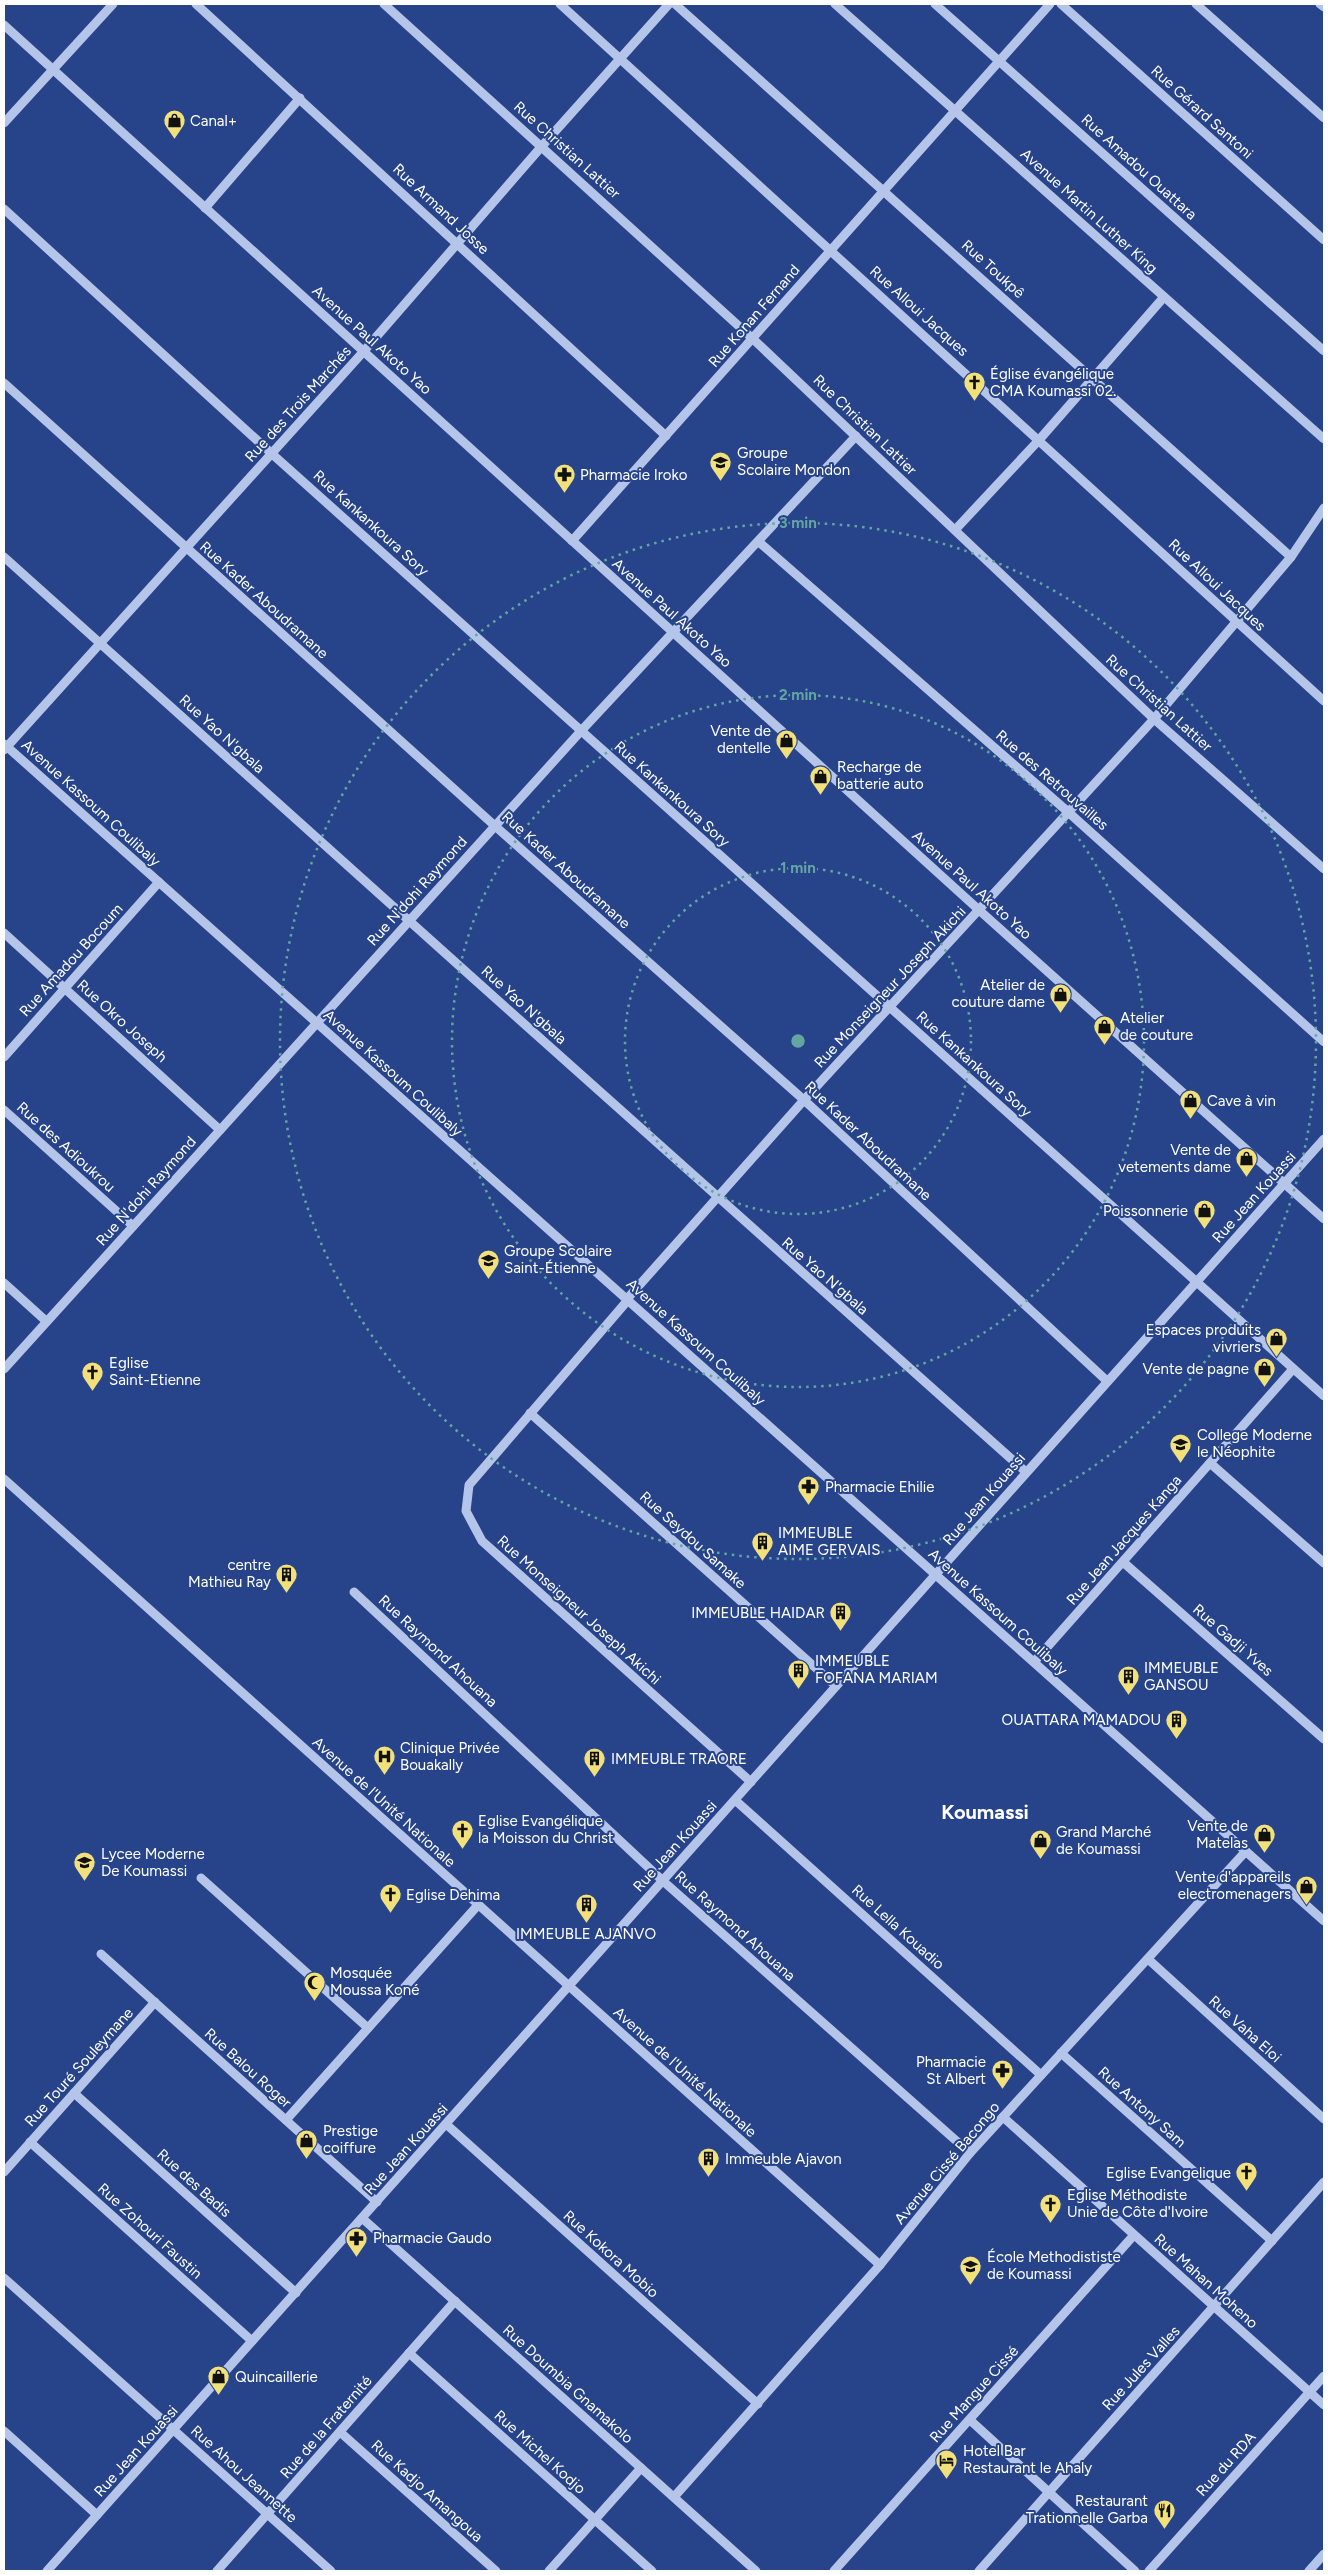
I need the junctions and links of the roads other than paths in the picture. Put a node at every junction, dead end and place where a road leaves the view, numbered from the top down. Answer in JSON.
{"nodes":[{"id":1,"x":113,"y":4,"type":"edge"},
{"id":2,"x":196,"y":4,"type":"edge"},
{"id":3,"x":384,"y":4,"type":"edge"},
{"id":4,"x":560,"y":4,"type":"edge"},
{"id":5,"x":669,"y":4,"type":"edge"},
{"id":6,"x":675,"y":4,"type":"edge"},
{"id":7,"x":836,"y":4,"type":"edge"},
{"id":8,"x":935,"y":4,"type":"edge"},
{"id":9,"x":1050,"y":4,"type":"edge"},
{"id":10,"x":1061,"y":4,"type":"edge"},
{"id":11,"x":1196,"y":4,"type":"edge"},
{"id":12,"x":1320,"y":4,"type":"edge"},
{"id":13,"x":1324,"y":7,"type":"edge"},
{"id":14,"x":4,"y":25,"type":"edge"},
{"id":15,"x":621,"y":60,"type":"junction"},
{"id":16,"x":999,"y":61,"type":"junction"},
{"id":17,"x":52,"y":69,"type":"junction"},
{"id":18,"x":300,"y":98,"type":"junction"},
{"id":19,"x":955,"y":110,"type":"junction"},
{"id":20,"x":1324,"y":118,"type":"edge"},
{"id":21,"x":4,"y":123,"type":"edge"},
{"id":22,"x":542,"y":146,"type":"junction"},
{"id":23,"x":884,"y":190,"type":"junction"},
{"id":24,"x":205,"y":208,"type":"junction"},
{"id":25,"x":4,"y":209,"type":"edge"},
{"id":26,"x":1324,"y":240,"type":"edge"},
{"id":27,"x":458,"y":242,"type":"junction"},
{"id":28,"x":831,"y":250,"type":"junction"},
{"id":29,"x":1164,"y":297,"type":"junction"},
{"id":30,"x":753,"y":339,"type":"junction"},
{"id":31,"x":364,"y":351,"type":"junction"},
{"id":32,"x":1324,"y":351,"type":"edge"},
{"id":33,"x":1094,"y":378,"type":"junction"},
{"id":34,"x":4,"y":383,"type":"edge"},
{"id":35,"x":666,"y":436,"type":"junction"},
{"id":36,"x":856,"y":436,"type":"junction"},
{"id":37,"x":1324,"y":439,"type":"edge"},
{"id":38,"x":1039,"y":440,"type":"junction"},
{"id":39,"x":271,"y":453,"type":"junction"},
{"id":40,"x":1324,"y":508,"type":"edge"},
{"id":41,"x":955,"y":530,"type":"junction"},
{"id":42,"x":572,"y":541,"type":"junction"},
{"id":43,"x":759,"y":542,"type":"junction"},
{"id":44,"x":187,"y":550,"type":"junction"},
{"id":45,"x":4,"y":557,"type":"edge"},
{"id":46,"x":1291,"y":557,"type":"junction"},
{"id":47,"x":1235,"y":620,"type":"junction"},
{"id":48,"x":673,"y":633,"type":"junction"},
{"id":49,"x":99,"y":643,"type":"junction"},
{"id":50,"x":1324,"y":701,"type":"edge"},
{"id":51,"x":1154,"y":719,"type":"junction"},
{"id":52,"x":581,"y":731,"type":"junction"},
{"id":53,"x":5,"y":747,"type":"edge"},
{"id":54,"x":1067,"y":811,"type":"junction"},
{"id":55,"x":495,"y":826,"type":"junction"},
{"id":56,"x":1324,"y":869,"type":"edge"},
{"id":57,"x":159,"y":882,"type":"junction"},
{"id":58,"x":979,"y":910,"type":"junction"},
{"id":59,"x":410,"y":920,"type":"junction"},
{"id":60,"x":4,"y":933,"type":"edge"},
{"id":61,"x":65,"y":988,"type":"junction"},
{"id":62,"x":890,"y":1007,"type":"junction"},
{"id":63,"x":316,"y":1023,"type":"junction"},
{"id":64,"x":1324,"y":1042,"type":"edge"},
{"id":65,"x":4,"y":1056,"type":"edge"},
{"id":66,"x":804,"y":1100,"type":"junction"},
{"id":67,"x":4,"y":1110,"type":"edge"},
{"id":68,"x":220,"y":1130,"type":"junction"},
{"id":69,"x":1324,"y":1139,"type":"edge"},
{"id":70,"x":1286,"y":1182,"type":"junction"},
{"id":71,"x":716,"y":1198,"type":"junction"},
{"id":72,"x":1324,"y":1218,"type":"edge"},
{"id":73,"x":133,"y":1226,"type":"junction"},
{"id":74,"x":1196,"y":1282,"type":"junction"},
{"id":75,"x":4,"y":1283,"type":"edge"},
{"id":76,"x":628,"y":1299,"type":"junction"},
{"id":77,"x":46,"y":1321,"type":"junction"},
{"id":78,"x":4,"y":1368,"type":"edge"},
{"id":79,"x":1294,"y":1369,"type":"junction"},
{"id":80,"x":1107,"y":1381,"type":"junction"},
{"id":81,"x":1324,"y":1396,"type":"edge"},
{"id":82,"x":530,"y":1414,"type":"junction"},
{"id":83,"x":1210,"y":1463,"type":"junction"},
{"id":84,"x":1026,"y":1472,"type":"junction"},
{"id":85,"x":4,"y":1479,"type":"edge"},
{"id":86,"x":1123,"y":1562,"type":"junction"},
{"id":87,"x":1324,"y":1563,"type":"edge"},
{"id":88,"x":936,"y":1575,"type":"junction"},
{"id":89,"x":354,"y":1592,"type":"dead end"},
{"id":90,"x":1034,"y":1662,"type":"junction"},
{"id":91,"x":836,"y":1686,"type":"junction"},
{"id":92,"x":1324,"y":1739,"type":"edge"},
{"id":93,"x":751,"y":1782,"type":"junction"},
{"id":94,"x":735,"y":1800,"type":"junction"},
{"id":95,"x":1246,"y":1851,"type":"junction"},
{"id":96,"x":201,"y":1878,"type":"dead end"},
{"id":97,"x":663,"y":1881,"type":"junction"},
{"id":98,"x":478,"y":1905,"type":"junction"},
{"id":99,"x":1324,"y":1921,"type":"edge"},
{"id":100,"x":101,"y":1954,"type":"dead end"},
{"id":101,"x":1148,"y":1959,"type":"junction"},
{"id":102,"x":569,"y":1986,"type":"junction"},
{"id":103,"x":155,"y":2002,"type":"junction"},
{"id":104,"x":368,"y":2028,"type":"junction"},
{"id":105,"x":1062,"y":2053,"type":"junction"},
{"id":106,"x":1041,"y":2075,"type":"junction"},
{"id":107,"x":74,"y":2093,"type":"junction"},
{"id":108,"x":1003,"y":2117,"type":"junction"},
{"id":109,"x":1324,"y":2119,"type":"edge"},
{"id":110,"x":286,"y":2120,"type":"junction"},
{"id":111,"x":446,"y":2124,"type":"junction"},
{"id":112,"x":30,"y":2142,"type":"junction"},
{"id":113,"x":970,"y":2153,"type":"junction"},
{"id":114,"x":4,"y":2172,"type":"edge"},
{"id":115,"x":1324,"y":2182,"type":"edge"},
{"id":116,"x":377,"y":2202,"type":"junction"},
{"id":117,"x":362,"y":2218,"type":"junction"},
{"id":118,"x":1134,"y":2235,"type":"junction"},
{"id":119,"x":1272,"y":2241,"type":"junction"},
{"id":120,"x":880,"y":2265,"type":"junction"},
{"id":121,"x":4,"y":2278,"type":"edge"},
{"id":122,"x":296,"y":2292,"type":"junction"},
{"id":123,"x":455,"y":2301,"type":"junction"},
{"id":124,"x":1214,"y":2306,"type":"junction"},
{"id":125,"x":252,"y":2341,"type":"junction"},
{"id":126,"x":409,"y":2353,"type":"junction"},
{"id":127,"x":1324,"y":2376,"type":"edge"},
{"id":128,"x":1310,"y":2392,"type":"junction"},
{"id":129,"x":758,"y":2404,"type":"junction"},
{"id":130,"x":1324,"y":2405,"type":"edge"},
{"id":131,"x":970,"y":2420,"type":"junction"},
{"id":132,"x":173,"y":2430,"type":"junction"},
{"id":133,"x":4,"y":2431,"type":"edge"},
{"id":134,"x":340,"y":2432,"type":"junction"},
{"id":135,"x":641,"y":2468,"type":"junction"},
{"id":136,"x":1049,"y":2493,"type":"junction"},
{"id":137,"x":674,"y":2497,"type":"junction"},
{"id":138,"x":268,"y":2514,"type":"junction"},
{"id":139,"x":97,"y":2515,"type":"junction"},
{"id":140,"x":595,"y":2520,"type":"junction"},
{"id":141,"x":1324,"y":2554,"type":"edge"},
{"id":142,"x":47,"y":2571,"type":"edge"},
{"id":143,"x":217,"y":2571,"type":"edge"},
{"id":144,"x":331,"y":2571,"type":"edge"},
{"id":145,"x":496,"y":2571,"type":"edge"},
{"id":146,"x":549,"y":2571,"type":"edge"},
{"id":147,"x":652,"y":2571,"type":"edge"},
{"id":148,"x":756,"y":2571,"type":"edge"},
{"id":149,"x":834,"y":2571,"type":"edge"},
{"id":150,"x":979,"y":2571,"type":"edge"},
{"id":151,"x":1134,"y":2571,"type":"edge"},
{"id":152,"x":1149,"y":2571,"type":"edge"},
{"id":153,"x":1309,"y":2571,"type":"edge"}],
"edges":[{"from":1,"to":17,"type":"street"},
{"from":2,"to":18,"type":"street","name":"Rue Armand Josse"},
{"from":3,"to":22,"type":"street","name":"Rue Christian Lattier"},
{"from":4,"to":15,"type":"street","name":"Rue Alloui Jacques"},
{"from":5,"to":15,"type":"street","name":"Rue des Trois Marchés"},
{"from":6,"to":23,"type":"street","name":"Rue Toukpê"},
{"from":7,"to":19,"type":"street","name":"Avenue Martin Luther King"},
{"from":8,"to":16,"type":"street","name":"Rue Amadou Ouattara"},
{"from":9,"to":16,"type":"street","name":"Rue Konan Fernand"},
{"from":10,"to":26,"type":"street","name":"Rue Gérard Santoni"},
{"from":11,"to":20,"type":"street"},
{"from":12,"to":13,"type":"street"},
{"from":14,"to":17,"type":"street","name":"Avenue Paul Akoto Yao"},
{"from":15,"to":22,"type":"street","name":"Rue des Trois Marchés"},
{"from":15,"to":28,"type":"street","name":"Rue Alloui Jacques"},
{"from":16,"to":19,"type":"street","name":"Rue Konan Fernand"},
{"from":16,"to":32,"type":"street","name":"Rue Amadou Ouattara"},
{"from":17,"to":21,"type":"street"},
{"from":17,"to":24,"type":"street","name":"Avenue Paul Akoto Yao"},
{"from":18,"to":24,"type":"street"},
{"from":18,"to":27,"type":"street","name":"Rue Armand Josse"},
{"from":19,"to":23,"type":"street","name":"Rue Konan Fernand"},
{"from":19,"to":29,"type":"street","name":"Avenue Martin Luther King"},
{"from":22,"to":27,"type":"street","name":"Rue des Trois Marchés"},
{"from":22,"to":30,"type":"street","name":"Rue Christian Lattier"},
{"from":23,"to":28,"type":"street","name":"Rue Konan Fernand"},
{"from":23,"to":33,"type":"street","name":"Rue Toukpê"},
{"from":24,"to":31,"type":"street","name":"Avenue Paul Akoto Yao"},
{"from":25,"to":39,"type":"street","name":"Rue Kankankoura Sory"},
{"from":27,"to":31,"type":"street","name":"Rue des Trois Marchés"},
{"from":27,"to":35,"type":"street","name":"Rue Armand Josse"},
{"from":28,"to":30,"type":"street","name":"Rue Konan Fernand"},
{"from":28,"to":38,"type":"street","name":"Rue Alloui Jacques"},
{"from":29,"to":33,"type":"street"},
{"from":29,"to":37,"type":"street","name":"Avenue Martin Luther King"},
{"from":30,"to":35,"type":"street","name":"Rue Konan Fernand"},
{"from":30,"to":36,"type":"street","name":"Rue Christian Lattier"},
{"from":31,"to":39,"type":"street","name":"Rue des Trois Marchés"},
{"from":31,"to":42,"type":"street","name":"Avenue Paul Akoto Yao"},
{"from":33,"to":38,"type":"street"},
{"from":33,"to":46,"type":"street","name":"Rue Toukpê"},
{"from":34,"to":44,"type":"street","name":"Rue Kader Aboudramane"},
{"from":35,"to":42,"type":"street","name":"Rue Konan Fernand"},
{"from":36,"to":41,"type":"street","name":"Rue Christian Lattier"},
{"from":36,"to":43,"type":"street","name":"Rue N'dohi Raymond"},
{"from":38,"to":41,"type":"street"},
{"from":38,"to":47,"type":"street","name":"Rue Alloui Jacques"},
{"from":39,"to":44,"type":"street","name":"Rue des Trois Marchés"},
{"from":39,"to":52,"type":"street","name":"Rue Kankankoura Sory"},
{"from":40,"to":46,"type":"street","name":"Rue Monseigneur Joseph Akichi"},
{"from":41,"to":51,"type":"street","name":"Rue Christian Lattier"},
{"from":42,"to":48,"type":"street","name":"Avenue Paul Akoto Yao"},
{"from":43,"to":48,"type":"street","name":"Rue N'dohi Raymond"},
{"from":43,"to":54,"type":"street","name":"Rue des Retrouvailles"},
{"from":44,"to":49,"type":"street","name":"Rue des Trois Marchés"},
{"from":44,"to":55,"type":"street","name":"Rue Kader Aboudramane"},
{"from":45,"to":49,"type":"street","name":"Rue Yao N'gbala"},
{"from":46,"to":47,"type":"street","name":"Rue Monseigneur Joseph Akichi"},
{"from":47,"to":50,"type":"street","name":"Rue Alloui Jacques"},
{"from":47,"to":51,"type":"street","name":"Rue Monseigneur Joseph Akichi"},
{"from":48,"to":52,"type":"street","name":"Rue N'dohi Raymond"},
{"from":48,"to":58,"type":"street","name":"Avenue Paul Akoto Yao"},
{"from":49,"to":53,"type":"street","name":"Rue des Trois Marchés"},
{"from":49,"to":59,"type":"street","name":"Rue Yao N'gbala"},
{"from":51,"to":54,"type":"street","name":"Rue Monseigneur Joseph Akichi"},
{"from":51,"to":56,"type":"street","name":"Rue Christian Lattier"},
{"from":52,"to":55,"type":"street","name":"Rue N'dohi Raymond"},
{"from":52,"to":62,"type":"street","name":"Rue Kankankoura Sory"},
{"from":53,"to":57,"type":"street","name":"Avenue Kassoum Coulibaly"},
{"from":54,"to":58,"type":"street","name":"Rue Monseigneur Joseph Akichi"},
{"from":54,"to":64,"type":"street","name":"Rue des Retrouvailles"},
{"from":55,"to":59,"type":"street","name":"Rue N'dohi Raymond"},
{"from":55,"to":66,"type":"street","name":"Rue Kader Aboudramane"},
{"from":57,"to":61,"type":"street","name":"Rue Amadou Bocoum"},
{"from":57,"to":63,"type":"street","name":"Avenue Kassoum Coulibaly"},
{"from":58,"to":62,"type":"street","name":"Rue Monseigneur Joseph Akichi"},
{"from":58,"to":70,"type":"street","name":"Avenue Paul Akoto Yao"},
{"from":59,"to":63,"type":"street","name":"Rue N'dohi Raymond"},
{"from":59,"to":71,"type":"street","name":"Rue Yao N'gbala"},
{"from":60,"to":61,"type":"street","name":"Rue Okro Joseph"},
{"from":61,"to":65,"type":"street","name":"Rue Amadou Bocoum"},
{"from":61,"to":68,"type":"street","name":"Rue Okro Joseph"},
{"from":62,"to":66,"type":"street","name":"Rue Monseigneur Joseph Akichi"},
{"from":62,"to":74,"type":"street","name":"Rue Kankankoura Sory"},
{"from":63,"to":68,"type":"street","name":"Rue N'dohi Raymond"},
{"from":63,"to":76,"type":"street","name":"Avenue Kassoum Coulibaly"},
{"from":66,"to":71,"type":"street","name":"Rue Monseigneur Joseph Akichi"},
{"from":66,"to":80,"type":"street","name":"Rue Kader Aboudramane"},
{"from":67,"to":73,"type":"street","name":"Rue des Adioukrou"},
{"from":68,"to":73,"type":"street","name":"Rue N'dohi Raymond"},
{"from":69,"to":70,"type":"street","name":"Rue Jean Kouassi"},
{"from":70,"to":72,"type":"street","name":"Avenue Paul Akoto Yao"},
{"from":70,"to":74,"type":"street","name":"Rue Jean Kouassi"},
{"from":71,"to":76,"type":"street","name":"Rue Monseigneur Joseph Akichi"},
{"from":71,"to":84,"type":"street","name":"Rue Yao N'gbala"},
{"from":73,"to":77,"type":"street","name":"Rue N'dohi Raymond"},
{"from":74,"to":79,"type":"street","name":"Rue Kankankoura Sory"},
{"from":74,"to":80,"type":"street","name":"Rue Jean Kouassi"},
{"from":75,"to":77,"type":"street"},
{"from":76,"to":82,"type":"street","name":"Rue Monseigneur Joseph Akichi"},
{"from":76,"to":88,"type":"street","name":"Avenue Kassoum Coulibaly"},
{"from":77,"to":78,"type":"street","name":"Rue N'dohi Raymond"},
{"from":79,"to":81,"type":"street","name":"Rue Kankankoura Sory"},
{"from":79,"to":83,"type":"street","name":"Rue Jean Jacques Kanga"},
{"from":80,"to":84,"type":"street","name":"Rue Jean Kouassi"},
{"from":82,"to":91,"type":"street","name":"Rue Seydou Samake"},
{"from":82,"to":93,"type":"street","name":"Rue Monseigneur Joseph Akichi"},
{"from":83,"to":86,"type":"street","name":"Rue Jean Jacques Kanga"},
{"from":83,"to":87,"type":"street"},
{"from":84,"to":88,"type":"street","name":"Rue Jean Kouassi"},
{"from":85,"to":98,"type":"street","name":"Avenue de l'Unité Nationale"},
{"from":86,"to":90,"type":"street","name":"Rue Jean Jacques Kanga"},
{"from":86,"to":92,"type":"street","name":"Rue Gadji Yves"},
{"from":88,"to":90,"type":"street","name":"Avenue Kassoum Coulibaly"},
{"from":88,"to":91,"type":"street","name":"Rue Jean Kouassi"},
{"from":89,"to":97,"type":"street","name":"Rue Raymond Ahouana"},
{"from":90,"to":95,"type":"street","name":"Avenue Kassoum Coulibaly"},
{"from":91,"to":93,"type":"street","name":"Rue Jean Kouassi"},
{"from":93,"to":94,"type":"street","name":"Rue Jean Kouassi"},
{"from":94,"to":97,"type":"street","name":"Rue Jean Kouassi"},
{"from":94,"to":106,"type":"street","name":"Rue Lella Kouadio"},
{"from":95,"to":99,"type":"street","name":"Avenue Kassoum Coulibaly"},
{"from":95,"to":101,"type":"street","name":"Avenue Cissé Bacongo"},
{"from":96,"to":104,"type":"street"},
{"from":97,"to":102,"type":"street","name":"Rue Jean Kouassi"},
{"from":97,"to":113,"type":"street","name":"Rue Raymond Ahouana"},
{"from":98,"to":102,"type":"street","name":"Avenue de l'Unité Nationale"},
{"from":98,"to":104,"type":"street"},
{"from":100,"to":103,"type":"street","name":"Rue Balou Roger"},
{"from":101,"to":105,"type":"street","name":"Avenue Cissé Bacongo"},
{"from":101,"to":109,"type":"street","name":"Rue Vaha Eloi"},
{"from":102,"to":111,"type":"street","name":"Rue Jean Kouassi"},
{"from":102,"to":120,"type":"street","name":"Avenue de l'Unité Nationale"},
{"from":103,"to":107,"type":"street","name":"Rue Touré Souleymane"},
{"from":103,"to":110,"type":"street","name":"Rue Balou Roger"},
{"from":104,"to":110,"type":"street"},
{"from":105,"to":106,"type":"street","name":"Avenue Cissé Bacongo"},
{"from":105,"to":119,"type":"street","name":"Rue Antony Sam"},
{"from":106,"to":108,"type":"street","name":"Avenue Cissé Bacongo"},
{"from":107,"to":112,"type":"street","name":"Rue Touré Souleymane"},
{"from":107,"to":122,"type":"street","name":"Rue des Badis"},
{"from":108,"to":113,"type":"street","name":"Avenue Cissé Bacongo"},
{"from":108,"to":118,"type":"street","name":"Rue Mahan Moheno"},
{"from":110,"to":116,"type":"street","name":"Rue Balou Roger"},
{"from":111,"to":116,"type":"street","name":"Rue Jean Kouassi"},
{"from":111,"to":129,"type":"street","name":"Rue Kokora Mobio"},
{"from":112,"to":114,"type":"street","name":"Rue Touré Souleymane"},
{"from":112,"to":125,"type":"street","name":"Rue Zohouri Faustin"},
{"from":113,"to":120,"type":"street","name":"Avenue Cissé Bacongo"},
{"from":115,"to":119,"type":"street","name":"Rue Jules Valles"},
{"from":116,"to":117,"type":"street","name":"Rue Jean Kouassi"},
{"from":117,"to":122,"type":"street","name":"Rue Jean Kouassi"},
{"from":117,"to":123,"type":"street","name":"Rue Doumbia Gnamakolo"},
{"from":118,"to":124,"type":"street","name":"Rue Mahan Moheno"},
{"from":118,"to":131,"type":"street","name":"Rue Mangue Cissé"},
{"from":119,"to":124,"type":"street","name":"Rue Jules Valles"},
{"from":120,"to":129,"type":"street","name":"Avenue Cissé Bacongo"},
{"from":121,"to":132,"type":"street","name":"Rue Ahou Jeannette"},
{"from":122,"to":125,"type":"street","name":"Rue Jean Kouassi"},
{"from":123,"to":126,"type":"street","name":"Rue de la Fraternité"},
{"from":123,"to":135,"type":"street","name":"Rue Doumbia Gnamakolo"},
{"from":124,"to":128,"type":"street","name":"Rue Mahan Moheno"},
{"from":124,"to":136,"type":"street","name":"Rue Jules Valles"},
{"from":125,"to":132,"type":"street","name":"Rue Jean Kouassi"},
{"from":126,"to":134,"type":"street","name":"Rue de la Fraternité"},
{"from":126,"to":140,"type":"street","name":"Rue Michel Kodjo"},
{"from":127,"to":128,"type":"street","name":"Rue du RDA"},
{"from":128,"to":130,"type":"street","name":"Rue Mahan Moheno"},
{"from":128,"to":152,"type":"street","name":"Rue du RDA"},
{"from":129,"to":137,"type":"street","name":"Avenue Cissé Bacongo"},
{"from":131,"to":136,"type":"street"},
{"from":131,"to":149,"type":"street","name":"Rue Mangue Cissé"},
{"from":132,"to":138,"type":"street","name":"Rue Ahou Jeannette"},
{"from":132,"to":139,"type":"street","name":"Rue Jean Kouassi"},
{"from":133,"to":139,"type":"street"},
{"from":134,"to":138,"type":"street","name":"Rue de la Fraternité"},
{"from":134,"to":145,"type":"street","name":"Rue Kadjo Amangoua"},
{"from":135,"to":137,"type":"street","name":"Rue Doumbia Gnamakolo"},
{"from":135,"to":140,"type":"street"},
{"from":136,"to":150,"type":"street","name":"Rue Jules Valles"},
{"from":136,"to":151,"type":"street"},
{"from":137,"to":148,"type":"street","name":"Rue Doumbia Gnamakolo"},
{"from":138,"to":143,"type":"street","name":"Rue de la Fraternité"},
{"from":138,"to":144,"type":"street","name":"Rue Ahou Jeannette"},
{"from":139,"to":142,"type":"street","name":"Rue Jean Kouassi"},
{"from":140,"to":146,"type":"street"},
{"from":140,"to":147,"type":"street","name":"Rue Michel Kodjo"},
{"from":141,"to":153,"type":"street"}]}
